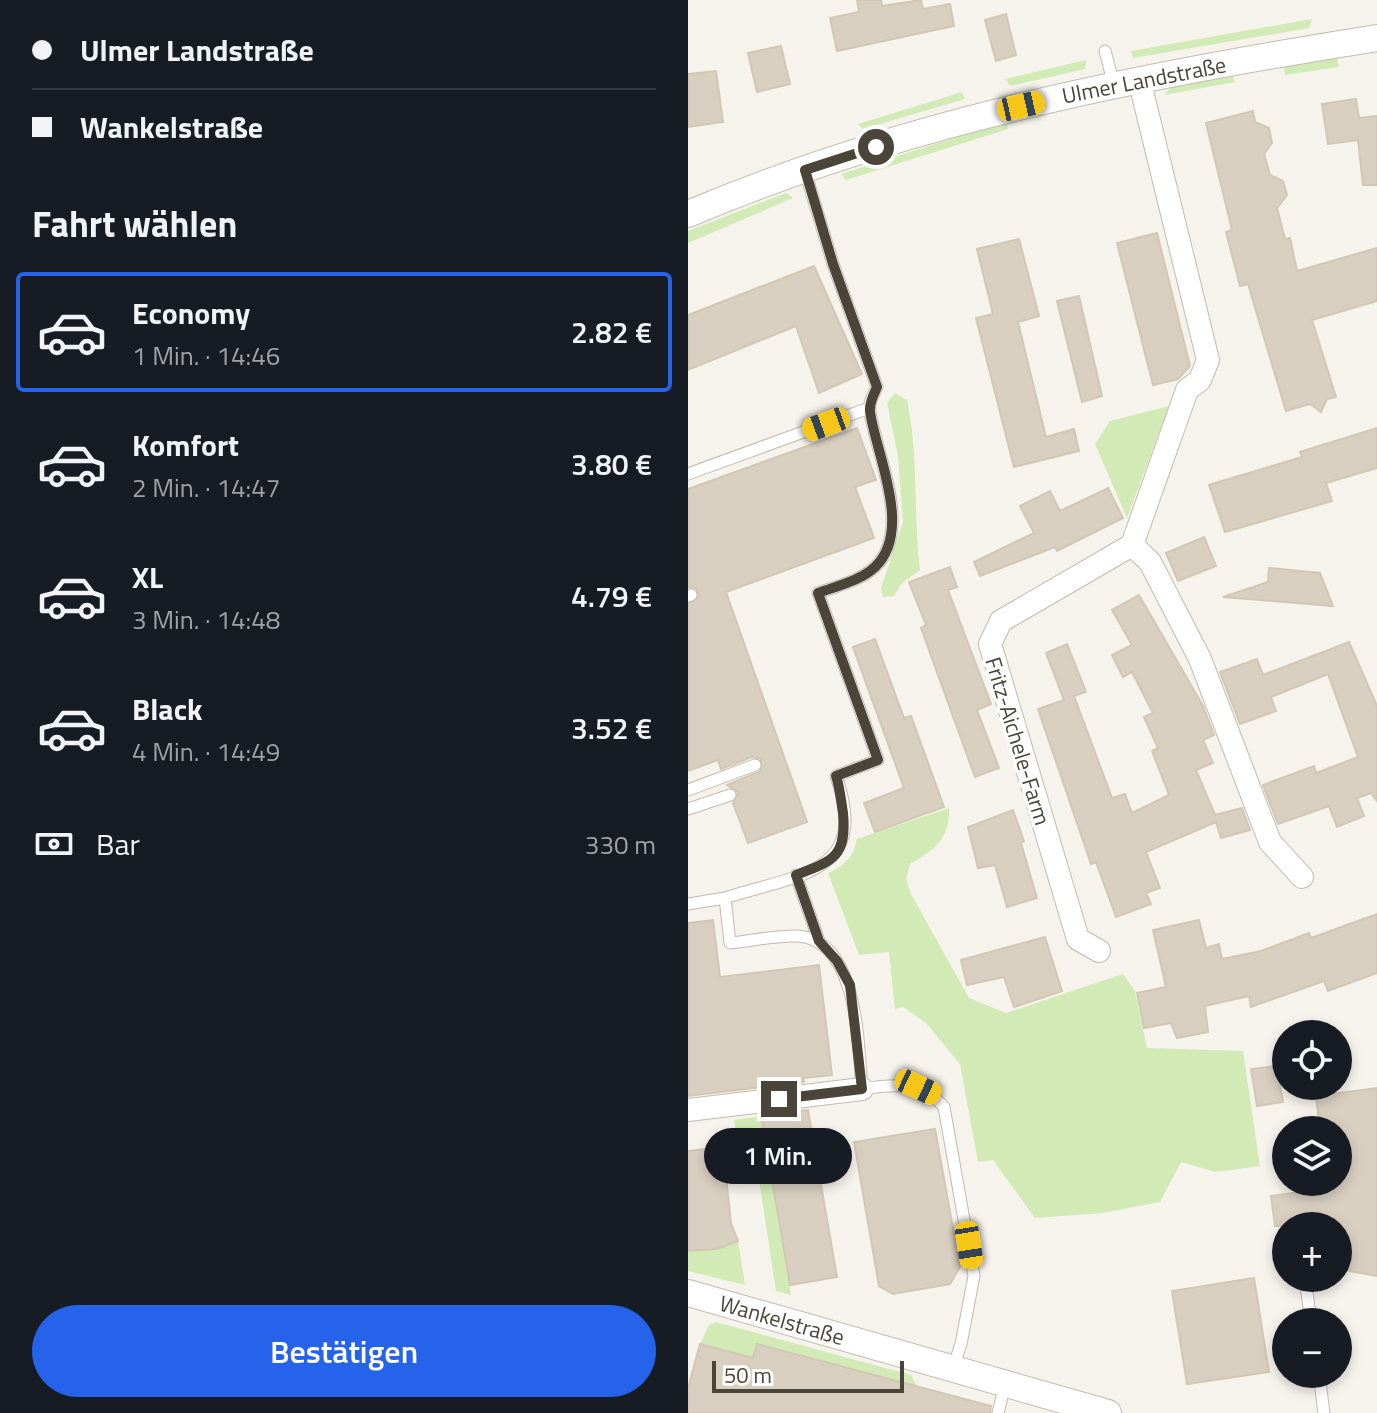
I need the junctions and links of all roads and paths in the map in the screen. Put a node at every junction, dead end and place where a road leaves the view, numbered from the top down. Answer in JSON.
{"nodes":[{"id":1,"x":1377,"y":38,"type":"edge"},
{"id":2,"x":1105,"y":51,"type":"dead end"},
{"id":3,"x":1126,"y":82,"type":"junction"},
{"id":4,"x":805,"y":170,"type":"junction"},
{"id":5,"x":688,"y":214,"type":"edge"},
{"id":6,"x":869,"y":408,"type":"junction"},
{"id":7,"x":688,"y":474,"type":"edge"},
{"id":8,"x":1132,"y":545,"type":"junction"},
{"id":9,"x":755,"y":765,"type":"dead end"},
{"id":10,"x":688,"y":790,"type":"edge"},
{"id":11,"x":730,"y":795,"type":"dead end"},
{"id":12,"x":688,"y":809,"type":"edge"},
{"id":13,"x":796,"y":875,"type":"junction"},
{"id":14,"x":1302,"y":877,"type":"dead end"},
{"id":15,"x":725,"y":898,"type":"junction"},
{"id":16,"x":688,"y":904,"type":"edge"},
{"id":17,"x":819,"y":941,"type":"junction"},
{"id":18,"x":1099,"y":951,"type":"dead end"},
{"id":19,"x":862,"y":1089,"type":"junction"},
{"id":20,"x":688,"y":1110,"type":"edge"},
{"id":21,"x":688,"y":1293,"type":"edge"},
{"id":22,"x":953,"y":1369,"type":"junction"},
{"id":23,"x":1005,"y":1384,"type":"junction"},
{"id":24,"x":1321,"y":1388,"type":"edge"},
{"id":25,"x":998,"y":1413,"type":"edge"},
{"id":26,"x":1108,"y":1413,"type":"edge"},
{"id":27,"x":1324,"y":1413,"type":"edge"}],
"edges":[{"from":1,"to":3,"type":"street","name":"Ulmer Landstraße"},
{"from":2,"to":3,"type":"lane"},
{"from":3,"to":4,"type":"street","name":"Ulmer Landstraße"},
{"from":3,"to":8,"type":"street"},
{"from":4,"to":5,"type":"street","name":"Ulmer Landstraße"},
{"from":4,"to":6,"type":"lane"},
{"from":6,"to":7,"type":"lane"},
{"from":6,"to":13,"type":"lane"},
{"from":8,"to":14,"type":"street"},
{"from":8,"to":18,"type":"street","name":"Fritz-Aichele-Farm"},
{"from":9,"to":10,"type":"lane"},
{"from":11,"to":12,"type":"lane"},
{"from":13,"to":15,"type":"lane"},
{"from":13,"to":17,"type":"lane"},
{"from":15,"to":16,"type":"lane"},
{"from":15,"to":17,"type":"lane"},
{"from":17,"to":19,"type":"lane"},
{"from":19,"to":20,"type":"street"},
{"from":19,"to":22,"type":"lane"},
{"from":21,"to":22,"type":"street","name":"Wankelstraße"},
{"from":22,"to":23,"type":"street","name":"Wankelstraße"},
{"from":23,"to":25,"type":"lane"},
{"from":23,"to":26,"type":"street","name":"Wankelstraße"},
{"from":24,"to":27,"type":"lane"}]}
